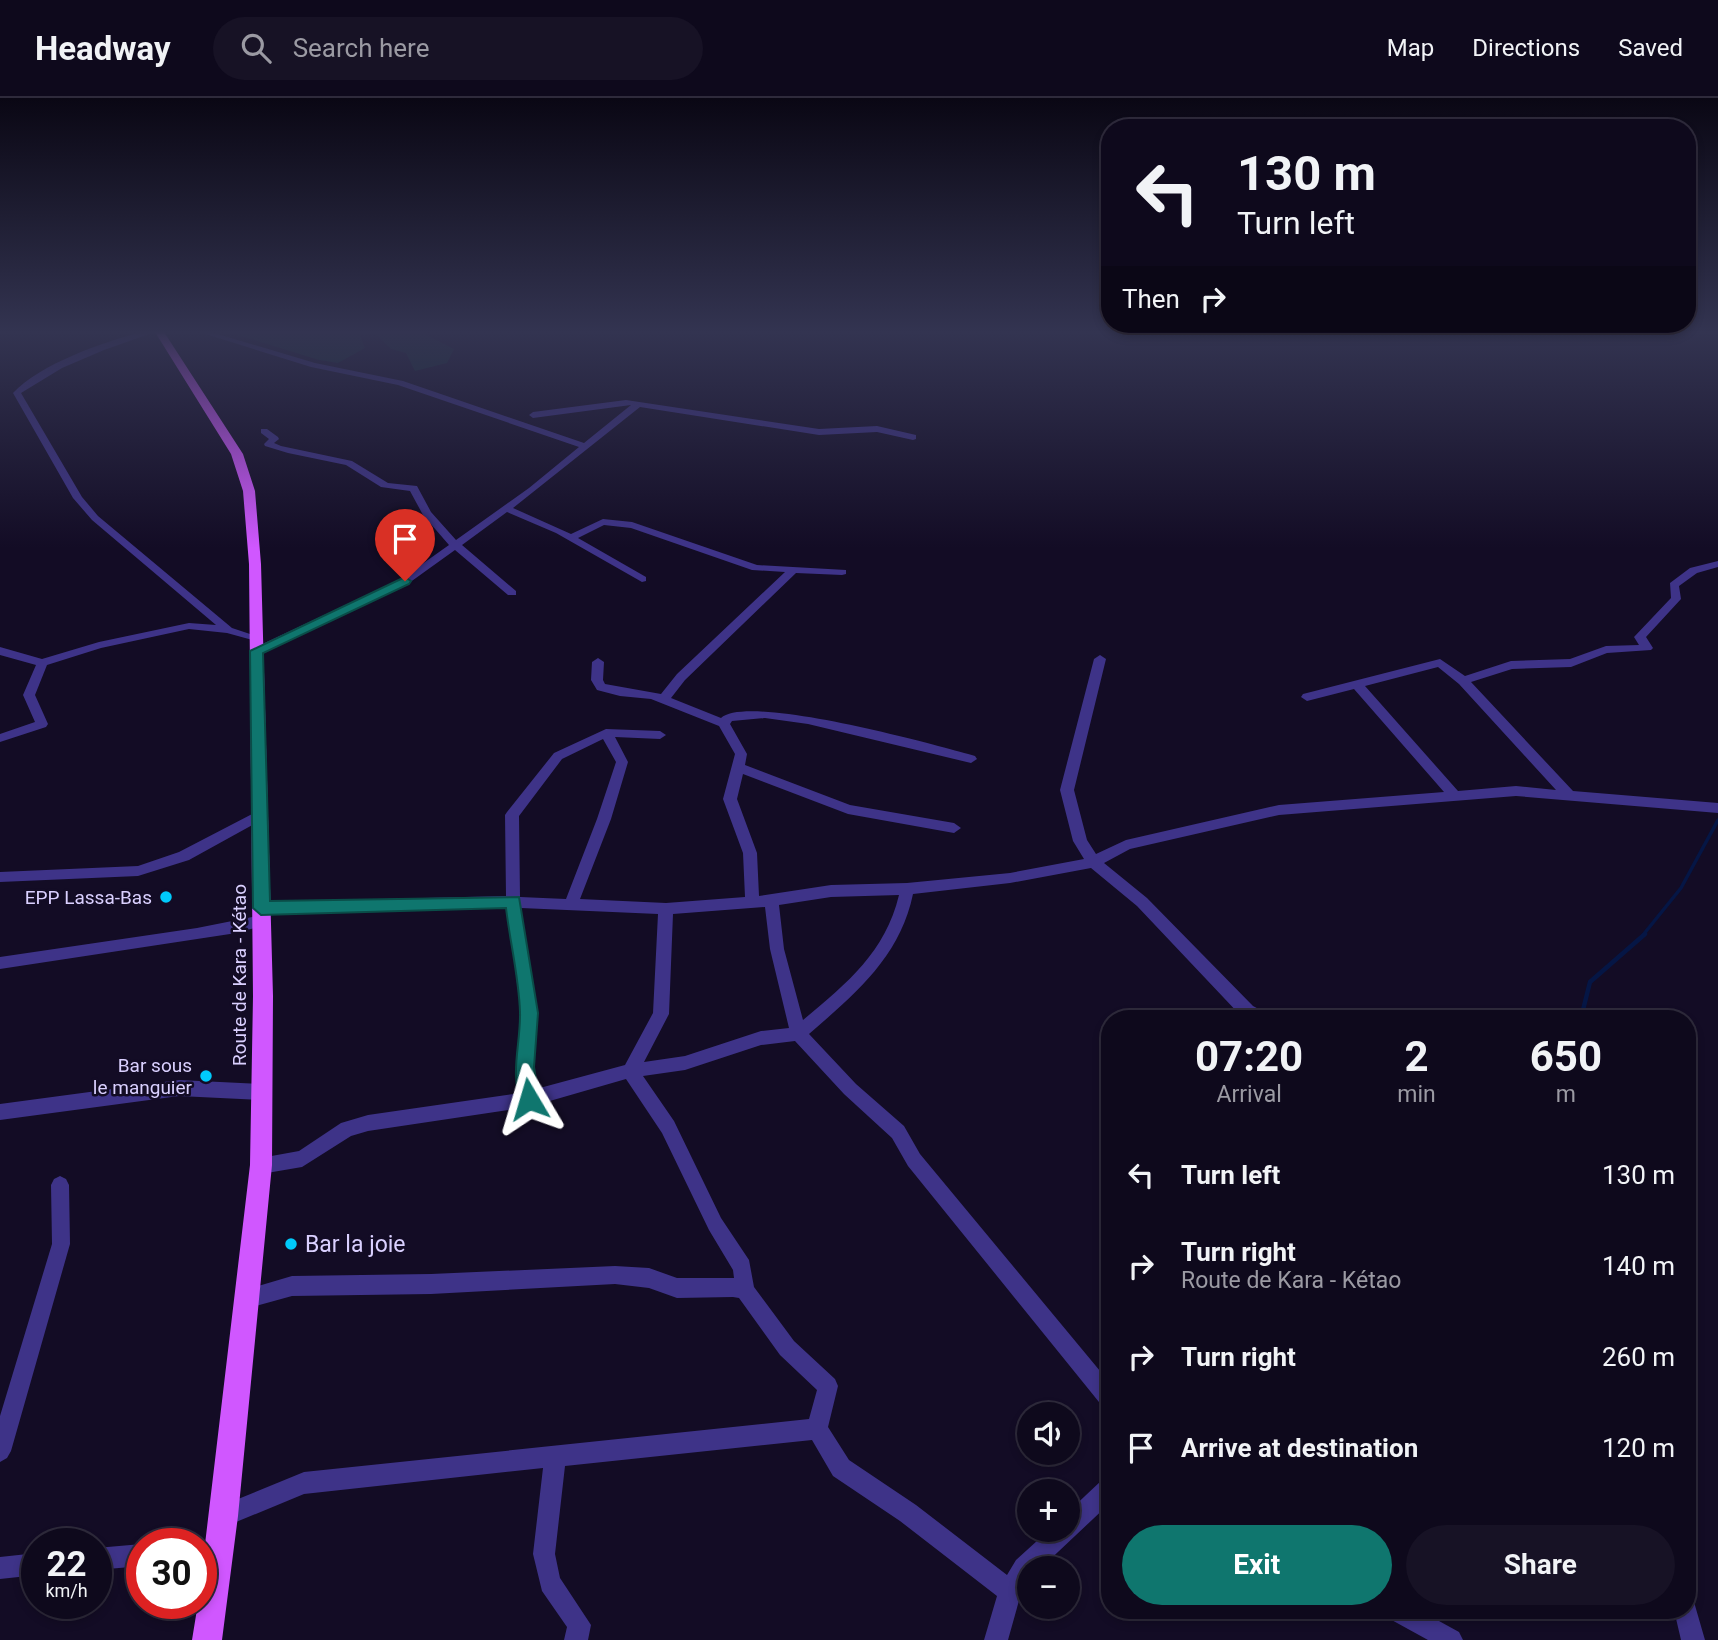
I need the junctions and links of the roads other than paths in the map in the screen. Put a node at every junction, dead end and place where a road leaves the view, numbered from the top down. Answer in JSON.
{"nodes":[{"id":1,"x":23,"y":404,"type":"edge"},
{"id":2,"x":207,"y":404,"type":"edge"},
{"id":3,"x":461,"y":404,"type":"edge"},
{"id":4,"x":598,"y":404,"type":"edge"},
{"id":5,"x":638,"y":404,"type":"edge"},
{"id":6,"x":645,"y":404,"type":"edge"},
{"id":7,"x":533,"y":415,"type":"dead end"},
{"id":8,"x":264,"y":430,"type":"dead end"},
{"id":9,"x":913,"y":437,"type":"dead end"},
{"id":10,"x":584,"y":446,"type":"junction"},
{"id":11,"x":507,"y":509,"type":"junction"},
{"id":12,"x":570,"y":538,"type":"junction"},
{"id":13,"x":458,"y":544,"type":"junction"},
{"id":14,"x":1718,"y":564,"type":"edge"},
{"id":15,"x":791,"y":572,"type":"junction"},
{"id":16,"x":842,"y":572,"type":"dead end"},
{"id":17,"x":642,"y":579,"type":"dead end"},
{"id":18,"x":512,"y":593,"type":"dead end"},
{"id":19,"x":228,"y":630,"type":"junction"},
{"id":20,"x":256,"y":645,"type":"junction"},
{"id":21,"x":0,"y":651,"type":"edge"},
{"id":22,"x":1100,"y":659,"type":"dead end"},
{"id":23,"x":598,"y":662,"type":"dead end"},
{"id":24,"x":42,"y":663,"type":"junction"},
{"id":25,"x":1463,"y":681,"type":"junction"},
{"id":26,"x":1357,"y":686,"type":"junction"},
{"id":27,"x":1307,"y":697,"type":"dead end"},
{"id":28,"x":663,"y":699,"type":"junction"},
{"id":29,"x":723,"y":723,"type":"junction"},
{"id":30,"x":606,"y":733,"type":"junction"},
{"id":31,"x":660,"y":735,"type":"dead end"},
{"id":32,"x":0,"y":738,"type":"edge"},
{"id":33,"x":971,"y":759,"type":"dead end"},
{"id":34,"x":738,"y":767,"type":"junction"},
{"id":35,"x":1568,"y":794,"type":"junction"},
{"id":36,"x":1455,"y":796,"type":"junction"},
{"id":37,"x":1718,"y":808,"type":"edge"},
{"id":38,"x":260,"y":815,"type":"junction"},
{"id":39,"x":954,"y":828,"type":"dead end"},
{"id":40,"x":1094,"y":862,"type":"junction"},
{"id":41,"x":0,"y":877,"type":"edge"},
{"id":42,"x":907,"y":890,"type":"junction"},
{"id":43,"x":771,"y":901,"type":"junction"},
{"id":44,"x":513,"y":902,"type":"junction"},
{"id":45,"x":752,"y":902,"type":"junction"},
{"id":46,"x":570,"y":905,"type":"junction"},
{"id":47,"x":666,"y":909,"type":"junction"},
{"id":48,"x":262,"y":915,"type":"junction"},
{"id":49,"x":0,"y":963,"type":"edge"},
{"id":50,"x":1249,"y":1010,"type":"edge"},
{"id":51,"x":798,"y":1034,"type":"junction"},
{"id":52,"x":630,"y":1071,"type":"junction"},
{"id":53,"x":262,"y":1092,"type":"junction"},
{"id":54,"x":529,"y":1099,"type":"junction"},
{"id":55,"x":0,"y":1112,"type":"edge"},
{"id":56,"x":261,"y":1165,"type":"junction"},
{"id":57,"x":61,"y":1185,"type":"dead end"},
{"id":58,"x":745,"y":1291,"type":"junction"},
{"id":59,"x":245,"y":1300,"type":"junction"},
{"id":60,"x":1101,"y":1389,"type":"edge"},
{"id":61,"x":817,"y":1429,"type":"junction"},
{"id":62,"x":0,"y":1451,"type":"edge"},
{"id":63,"x":555,"y":1457,"type":"junction"},
{"id":64,"x":1101,"y":1496,"type":"edge"},
{"id":65,"x":1080,"y":1515,"type":"edge"},
{"id":66,"x":224,"y":1516,"type":"junction"},
{"id":67,"x":217,"y":1532,"type":"edge"},
{"id":68,"x":1051,"y":1542,"type":"edge"},
{"id":69,"x":21,"y":1566,"type":"edge"},
{"id":70,"x":0,"y":1568,"type":"edge"},
{"id":71,"x":1010,"y":1592,"type":"junction"},
{"id":72,"x":208,"y":1619,"type":"edge"},
{"id":73,"x":1412,"y":1619,"type":"edge"},
{"id":74,"x":1688,"y":1619,"type":"edge"},
{"id":75,"x":207,"y":1640,"type":"edge"},
{"id":76,"x":576,"y":1640,"type":"edge"},
{"id":77,"x":996,"y":1640,"type":"edge"},
{"id":78,"x":1451,"y":1640,"type":"edge"},
{"id":79,"x":1693,"y":1640,"type":"edge"}],
"edges":[{"from":1,"to":19,"type":"street"},
{"from":2,"to":20,"type":"main road","name":"Route de Kara - Kétao"},
{"from":3,"to":10,"type":"street"},
{"from":4,"to":7,"type":"street"},
{"from":5,"to":10,"type":"street"},
{"from":6,"to":9,"type":"street"},
{"from":8,"to":13,"type":"street"},
{"from":10,"to":11,"type":"street"},
{"from":11,"to":12,"type":"street"},
{"from":11,"to":13,"type":"street"},
{"from":12,"to":15,"type":"street"},
{"from":12,"to":17,"type":"street"},
{"from":13,"to":18,"type":"street"},
{"from":13,"to":20,"type":"street"},
{"from":14,"to":25,"type":"street"},
{"from":15,"to":16,"type":"street"},
{"from":15,"to":28,"type":"street"},
{"from":19,"to":20,"type":"street"},
{"from":19,"to":24,"type":"street"},
{"from":20,"to":38,"type":"main road","name":"Route de Kara - Kétao"},
{"from":21,"to":24,"type":"street"},
{"from":22,"to":40,"type":"street"},
{"from":23,"to":28,"type":"street"},
{"from":24,"to":32,"type":"street"},
{"from":25,"to":26,"type":"street"},
{"from":25,"to":35,"type":"street"},
{"from":26,"to":27,"type":"street"},
{"from":26,"to":36,"type":"street"},
{"from":28,"to":29,"type":"street"},
{"from":29,"to":33,"type":"street"},
{"from":29,"to":34,"type":"street"},
{"from":30,"to":31,"type":"street"},
{"from":30,"to":44,"type":"street"},
{"from":30,"to":46,"type":"street"},
{"from":34,"to":39,"type":"street"},
{"from":34,"to":45,"type":"street"},
{"from":35,"to":36,"type":"street"},
{"from":35,"to":37,"type":"street"},
{"from":36,"to":40,"type":"street"},
{"from":38,"to":41,"type":"street"},
{"from":38,"to":48,"type":"main road","name":"Route de Kara - Kétao"},
{"from":40,"to":42,"type":"street"},
{"from":40,"to":50,"type":"street"},
{"from":42,"to":43,"type":"street"},
{"from":42,"to":51,"type":"street"},
{"from":43,"to":45,"type":"street"},
{"from":43,"to":51,"type":"street"},
{"from":44,"to":46,"type":"street"},
{"from":44,"to":48,"type":"street"},
{"from":44,"to":54,"type":"street"},
{"from":45,"to":47,"type":"street"},
{"from":46,"to":47,"type":"street"},
{"from":47,"to":52,"type":"street"},
{"from":48,"to":49,"type":"street"},
{"from":48,"to":53,"type":"main road","name":"Route de Kara - Kétao"},
{"from":51,"to":52,"type":"street"},
{"from":51,"to":60,"type":"street"},
{"from":52,"to":54,"type":"street"},
{"from":52,"to":58,"type":"street"},
{"from":53,"to":55,"type":"street"},
{"from":53,"to":56,"type":"main road","name":"Route de Kara - Kétao"},
{"from":54,"to":56,"type":"street"},
{"from":56,"to":59,"type":"main road","name":"Route de Kara - Kétao"},
{"from":57,"to":62,"type":"street"},
{"from":58,"to":59,"type":"street"},
{"from":58,"to":61,"type":"street"},
{"from":59,"to":66,"type":"main road","name":"Route de Kara - Kétao"},
{"from":61,"to":63,"type":"street"},
{"from":61,"to":71,"type":"street"},
{"from":63,"to":66,"type":"street"},
{"from":63,"to":76,"type":"street"},
{"from":64,"to":65,"type":"street"},
{"from":66,"to":67,"type":"main road","name":"Route de Kara - Kétao"},
{"from":68,"to":71,"type":"street"},
{"from":69,"to":70,"type":"street"},
{"from":71,"to":77,"type":"street"},
{"from":72,"to":75,"type":"main road","name":"Route de Kara - Kétao"},
{"from":73,"to":78,"type":"street"},
{"from":74,"to":79,"type":"street"}]}
